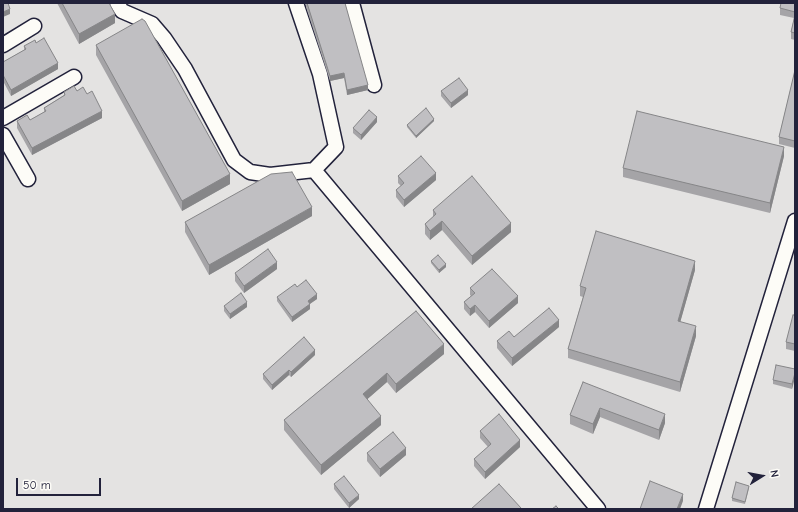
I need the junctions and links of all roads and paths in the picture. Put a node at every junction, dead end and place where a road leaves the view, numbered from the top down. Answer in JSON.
{"nodes":[{"id":1,"x":116,"y":3,"type":"edge"},
{"id":2,"x":296,"y":3,"type":"edge"},
{"id":3,"x":352,"y":3,"type":"edge"},
{"id":4,"x":34,"y":26,"type":"dead end"},
{"id":5,"x":3,"y":45,"type":"edge"},
{"id":6,"x":74,"y":77,"type":"dead end"},
{"id":7,"x":374,"y":85,"type":"dead end"},
{"id":8,"x":3,"y":118,"type":"edge"},
{"id":9,"x":3,"y":135,"type":"edge"},
{"id":10,"x":314,"y":170,"type":"junction"},
{"id":11,"x":28,"y":179,"type":"dead end"},
{"id":12,"x":795,"y":221,"type":"edge"},
{"id":13,"x":598,"y":509,"type":"edge"},
{"id":14,"x":706,"y":509,"type":"edge"}],
"edges":[{"from":1,"to":10,"type":"street"},
{"from":2,"to":10,"type":"street"},
{"from":3,"to":7,"type":"street"},
{"from":4,"to":5,"type":"street"},
{"from":6,"to":8,"type":"street"},
{"from":9,"to":11,"type":"street"},
{"from":10,"to":13,"type":"street"},
{"from":12,"to":14,"type":"street"}]}
